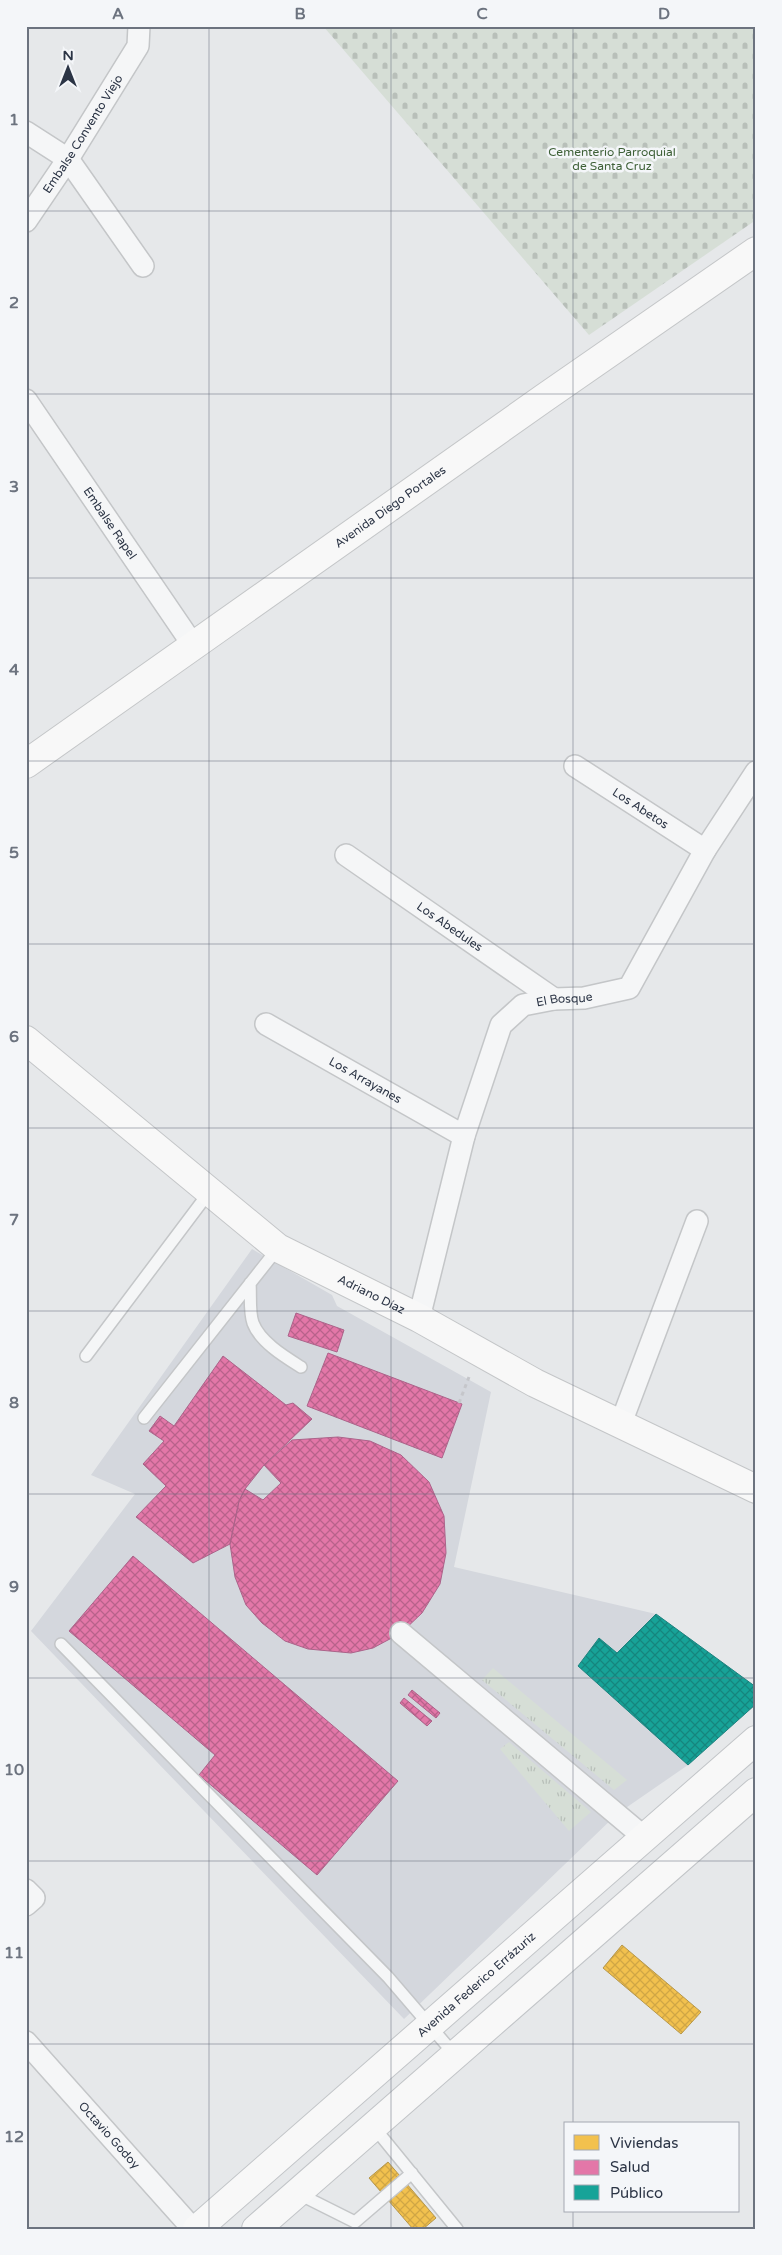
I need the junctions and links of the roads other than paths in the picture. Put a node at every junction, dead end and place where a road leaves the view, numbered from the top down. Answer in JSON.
{"nodes":[{"id":1,"x":139,"y":36,"type":"edge"},
{"id":2,"x":26,"y":132,"type":"edge"},
{"id":3,"x":68,"y":159,"type":"junction"},
{"id":4,"x":26,"y":221,"type":"edge"},
{"id":5,"x":756,"y":252,"type":"edge"},
{"id":6,"x":144,"y":266,"type":"dead end"},
{"id":7,"x":26,"y":400,"type":"edge"},
{"id":8,"x":193,"y":645,"type":"junction"},
{"id":9,"x":26,"y":764,"type":"edge"},
{"id":10,"x":575,"y":766,"type":"dead end"},
{"id":11,"x":756,"y":772,"type":"edge"},
{"id":12,"x":705,"y":850,"type":"junction"},
{"id":13,"x":346,"y":855,"type":"dead end"},
{"id":14,"x":554,"y":999,"type":"junction"},
{"id":15,"x":266,"y":1024,"type":"dead end"},
{"id":16,"x":26,"y":1040,"type":"edge"},
{"id":17,"x":464,"y":1136,"type":"junction"},
{"id":18,"x":210,"y":1192,"type":"junction"},
{"id":19,"x":697,"y":1221,"type":"dead end"},
{"id":20,"x":278,"y":1248,"type":"junction"},
{"id":21,"x":250,"y":1283,"type":"junction"},
{"id":22,"x":419,"y":1318,"type":"junction"},
{"id":23,"x":86,"y":1356,"type":"dead end"},
{"id":24,"x":301,"y":1367,"type":"dead end"},
{"id":25,"x":144,"y":1418,"type":"dead end"},
{"id":26,"x":621,"y":1423,"type":"junction"},
{"id":27,"x":756,"y":1489,"type":"edge"},
{"id":28,"x":401,"y":1633,"type":"dead end"},
{"id":29,"x":61,"y":1644,"type":"dead end"},
{"id":30,"x":756,"y":1740,"type":"edge"},
{"id":31,"x":756,"y":1792,"type":"edge"},
{"id":32,"x":645,"y":1838,"type":"junction"},
{"id":33,"x":431,"y":2024,"type":"junction"},
{"id":34,"x":26,"y":2042,"type":"edge"},
{"id":35,"x":455,"y":2055,"type":"junction"},
{"id":36,"x":374,"y":2126,"type":"junction"},
{"id":37,"x":412,"y":2173,"type":"junction"},
{"id":38,"x":297,"y":2193,"type":"junction"},
{"id":39,"x":358,"y":2225,"type":"edge"},
{"id":40,"x":194,"y":2229,"type":"edge"},
{"id":41,"x":198,"y":2229,"type":"edge"},
{"id":42,"x":256,"y":2229,"type":"edge"},
{"id":43,"x":457,"y":2229,"type":"edge"}],
"edges":[{"from":1,"to":3,"type":"street","name":"Embalse Convento Viejo"},
{"from":2,"to":3,"type":"street"},
{"from":3,"to":4,"type":"street","name":"Embalse Convento Viejo"},
{"from":3,"to":6,"type":"street"},
{"from":5,"to":8,"type":"main road","name":"Avenida Diego Portales"},
{"from":7,"to":8,"type":"street","name":"Embalse Rapel"},
{"from":8,"to":9,"type":"main road","name":"Avenida Diego Portales"},
{"from":10,"to":12,"type":"street","name":"Los Abetos"},
{"from":11,"to":12,"type":"street","name":"El Bosque"},
{"from":12,"to":14,"type":"street","name":"El Bosque"},
{"from":13,"to":14,"type":"street","name":"Los Abedules"},
{"from":14,"to":17,"type":"street","name":"El Bosque"},
{"from":15,"to":17,"type":"street","name":"Los Arrayanes"},
{"from":16,"to":18,"type":"main road","name":"Adriano Díaz"},
{"from":17,"to":22,"type":"street","name":"El Bosque"},
{"from":18,"to":20,"type":"main road","name":"Adriano Díaz"},
{"from":18,"to":23,"type":"lane"},
{"from":19,"to":26,"type":"street"},
{"from":20,"to":21,"type":"lane"},
{"from":20,"to":22,"type":"main road","name":"Adriano Díaz"},
{"from":21,"to":24,"type":"lane"},
{"from":21,"to":25,"type":"lane"},
{"from":22,"to":26,"type":"main road","name":"Adriano Díaz"},
{"from":26,"to":27,"type":"main road","name":"Adriano Díaz"},
{"from":28,"to":32,"type":"street"},
{"from":29,"to":33,"type":"lane"},
{"from":30,"to":32,"type":"main road","name":"Avenida Federico Errázuriz"},
{"from":31,"to":35,"type":"main road"},
{"from":32,"to":33,"type":"main road","name":"Avenida Federico Errázuriz"},
{"from":33,"to":35,"type":"lane"},
{"from":33,"to":41,"type":"main road","name":"Avenida Federico Errázuriz"},
{"from":34,"to":40,"type":"street","name":"Octavio Godoy"},
{"from":35,"to":36,"type":"main road"},
{"from":36,"to":37,"type":"lane"},
{"from":36,"to":38,"type":"main road"},
{"from":37,"to":39,"type":"lane"},
{"from":37,"to":43,"type":"lane"},
{"from":38,"to":39,"type":"lane"},
{"from":38,"to":42,"type":"main road"}]}
